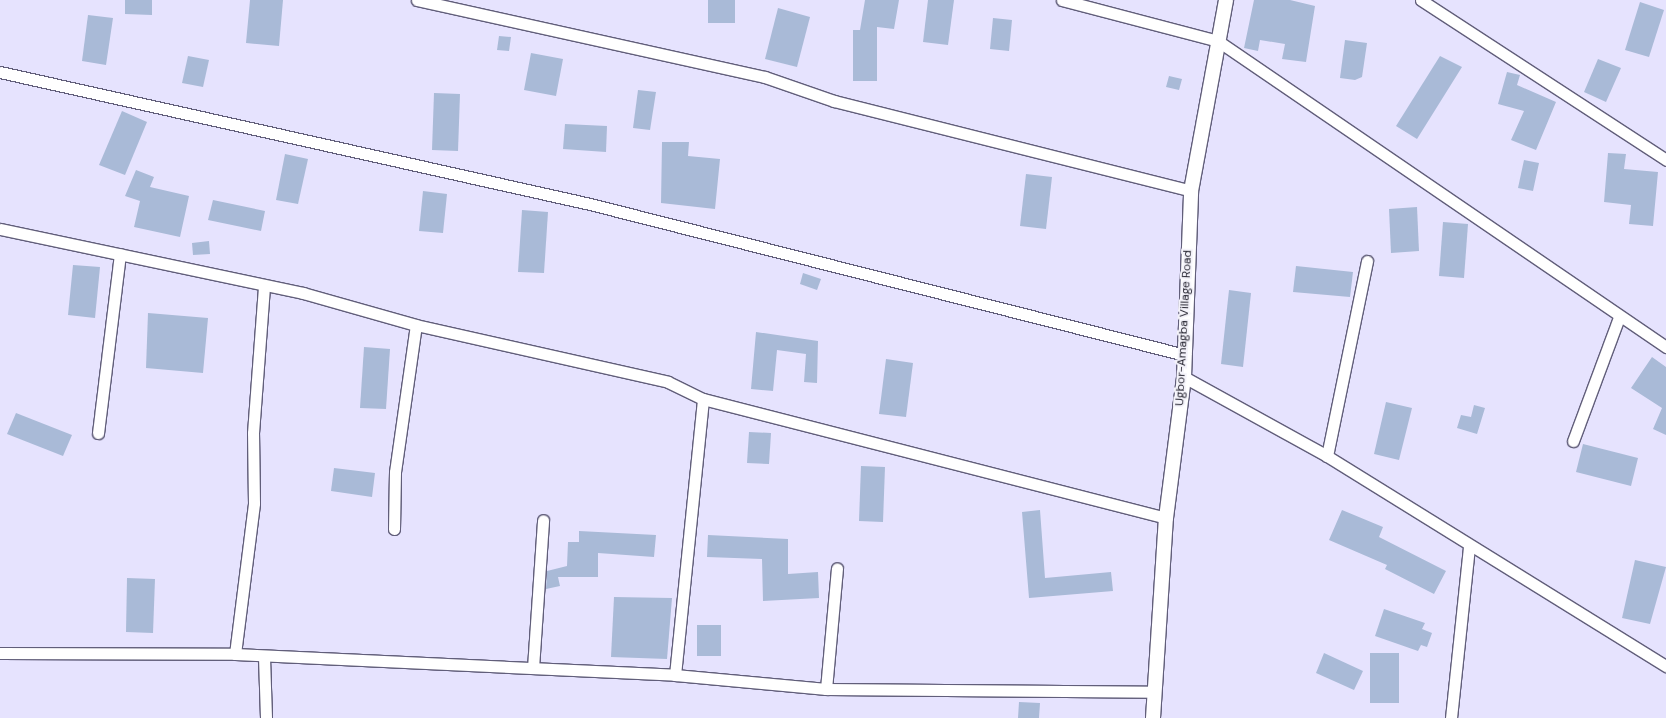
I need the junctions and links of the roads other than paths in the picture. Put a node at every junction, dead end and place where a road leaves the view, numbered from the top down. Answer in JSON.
{"nodes":[{"id":1,"x":416,"y":0,"type":"edge"},
{"id":2,"x":1062,"y":0,"type":"edge"},
{"id":3,"x":1226,"y":0,"type":"edge"},
{"id":4,"x":1421,"y":0,"type":"edge"},
{"id":5,"x":1218,"y":41,"type":"junction"},
{"id":6,"x":0,"y":72,"type":"edge"},
{"id":7,"x":1666,"y":160,"type":"edge"},
{"id":8,"x":1191,"y":191,"type":"junction"},
{"id":9,"x":0,"y":229,"type":"edge"},
{"id":10,"x":120,"y":254,"type":"junction"},
{"id":11,"x":1367,"y":260,"type":"dead end"},
{"id":12,"x":264,"y":286,"type":"junction"},
{"id":13,"x":1619,"y":317,"type":"junction"},
{"id":14,"x":416,"y":325,"type":"junction"},
{"id":15,"x":1666,"y":347,"type":"edge"},
{"id":16,"x":1185,"y":355,"type":"junction"},
{"id":17,"x":1184,"y":377,"type":"junction"},
{"id":18,"x":703,"y":399,"type":"junction"},
{"id":19,"x":98,"y":433,"type":"dead end"},
{"id":20,"x":1573,"y":441,"type":"dead end"},
{"id":21,"x":1327,"y":456,"type":"junction"},
{"id":22,"x":1166,"y":518,"type":"junction"},
{"id":23,"x":543,"y":520,"type":"dead end"},
{"id":24,"x":394,"y":529,"type":"dead end"},
{"id":25,"x":1469,"y":547,"type":"junction"},
{"id":26,"x":837,"y":569,"type":"dead end"},
{"id":27,"x":0,"y":653,"type":"edge"},
{"id":28,"x":235,"y":654,"type":"junction"},
{"id":29,"x":264,"y":657,"type":"junction"},
{"id":30,"x":1666,"y":666,"type":"edge"},
{"id":31,"x":533,"y":668,"type":"junction"},
{"id":32,"x":675,"y":675,"type":"junction"},
{"id":33,"x":826,"y":690,"type":"junction"},
{"id":34,"x":1154,"y":692,"type":"junction"},
{"id":35,"x":266,"y":718,"type":"edge"},
{"id":36,"x":1153,"y":718,"type":"edge"},
{"id":37,"x":1451,"y":718,"type":"edge"}],
"edges":[{"from":1,"to":8,"type":"street"},
{"from":2,"to":5,"type":"street"},
{"from":3,"to":5,"type":"street","name":"Ugbor-Amagba Village Road"},
{"from":4,"to":7,"type":"street"},
{"from":5,"to":8,"type":"street","name":"Ugbor-Amagba Village Road"},
{"from":5,"to":13,"type":"street"},
{"from":6,"to":16,"type":"street"},
{"from":8,"to":16,"type":"street","name":"Ugbor-Amagba Village Road"},
{"from":9,"to":10,"type":"street"},
{"from":10,"to":12,"type":"street"},
{"from":10,"to":19,"type":"street"},
{"from":11,"to":21,"type":"street"},
{"from":12,"to":14,"type":"street"},
{"from":12,"to":28,"type":"street"},
{"from":13,"to":15,"type":"street"},
{"from":13,"to":20,"type":"street"},
{"from":14,"to":18,"type":"street"},
{"from":14,"to":24,"type":"street"},
{"from":16,"to":17,"type":"street","name":"Ugbor-Amagba Village Road"},
{"from":17,"to":21,"type":"street"},
{"from":17,"to":22,"type":"street","name":"Ugbor-Amagba Village Road"},
{"from":18,"to":22,"type":"street"},
{"from":18,"to":32,"type":"street"},
{"from":21,"to":25,"type":"street"},
{"from":22,"to":34,"type":"street","name":"Ugbor-Amagba Village Road"},
{"from":23,"to":31,"type":"street"},
{"from":25,"to":30,"type":"street"},
{"from":25,"to":37,"type":"street"},
{"from":26,"to":33,"type":"street"},
{"from":27,"to":28,"type":"street"},
{"from":28,"to":29,"type":"street"},
{"from":29,"to":31,"type":"street"},
{"from":29,"to":35,"type":"street"},
{"from":31,"to":32,"type":"street"},
{"from":32,"to":33,"type":"street"},
{"from":33,"to":34,"type":"street"},
{"from":34,"to":36,"type":"street","name":"Ugbor-Amagba Village Road"}]}
